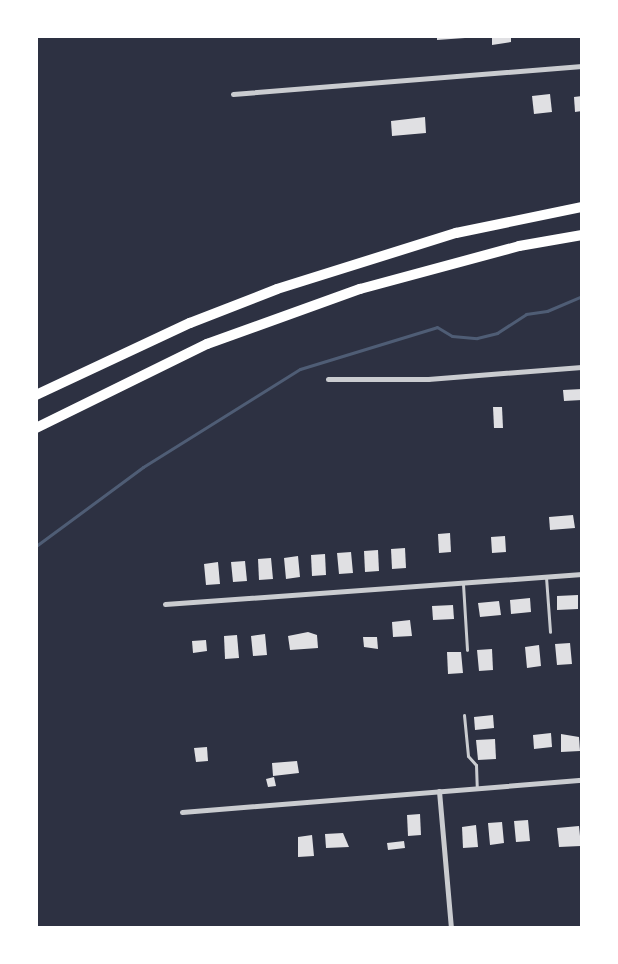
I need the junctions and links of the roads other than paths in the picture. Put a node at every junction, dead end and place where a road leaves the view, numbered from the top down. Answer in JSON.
{"nodes":[{"id":1,"x":582,"y":66,"type":"edge"},
{"id":2,"x":233,"y":94,"type":"dead end"},
{"id":3,"x":582,"y":207,"type":"edge"},
{"id":4,"x":582,"y":236,"type":"edge"},
{"id":5,"x":582,"y":367,"type":"edge"},
{"id":6,"x":328,"y":379,"type":"dead end"},
{"id":7,"x":36,"y":396,"type":"edge"},
{"id":8,"x":36,"y":428,"type":"edge"},
{"id":9,"x":582,"y":574,"type":"edge"},
{"id":10,"x":546,"y":577,"type":"junction"},
{"id":11,"x":463,"y":584,"type":"junction"},
{"id":12,"x":165,"y":604,"type":"dead end"},
{"id":13,"x":550,"y":632,"type":"dead end"},
{"id":14,"x":467,"y":650,"type":"dead end"},
{"id":15,"x":464,"y":715,"type":"dead end"},
{"id":16,"x":582,"y":780,"type":"edge"},
{"id":17,"x":477,"y":788,"type":"junction"},
{"id":18,"x":439,"y":791,"type":"junction"},
{"id":19,"x":182,"y":812,"type":"dead end"},
{"id":20,"x":452,"y":928,"type":"edge"}],
"edges":[{"from":1,"to":2,"type":"street"},
{"from":3,"to":7,"type":"highway"},
{"from":4,"to":8,"type":"highway"},
{"from":5,"to":6,"type":"street"},
{"from":9,"to":10,"type":"street"},
{"from":10,"to":11,"type":"street"},
{"from":10,"to":13,"type":"lane"},
{"from":11,"to":12,"type":"street"},
{"from":11,"to":14,"type":"lane"},
{"from":15,"to":17,"type":"lane"},
{"from":16,"to":17,"type":"street"},
{"from":17,"to":18,"type":"street"},
{"from":18,"to":19,"type":"street"},
{"from":18,"to":20,"type":"street"}]}
